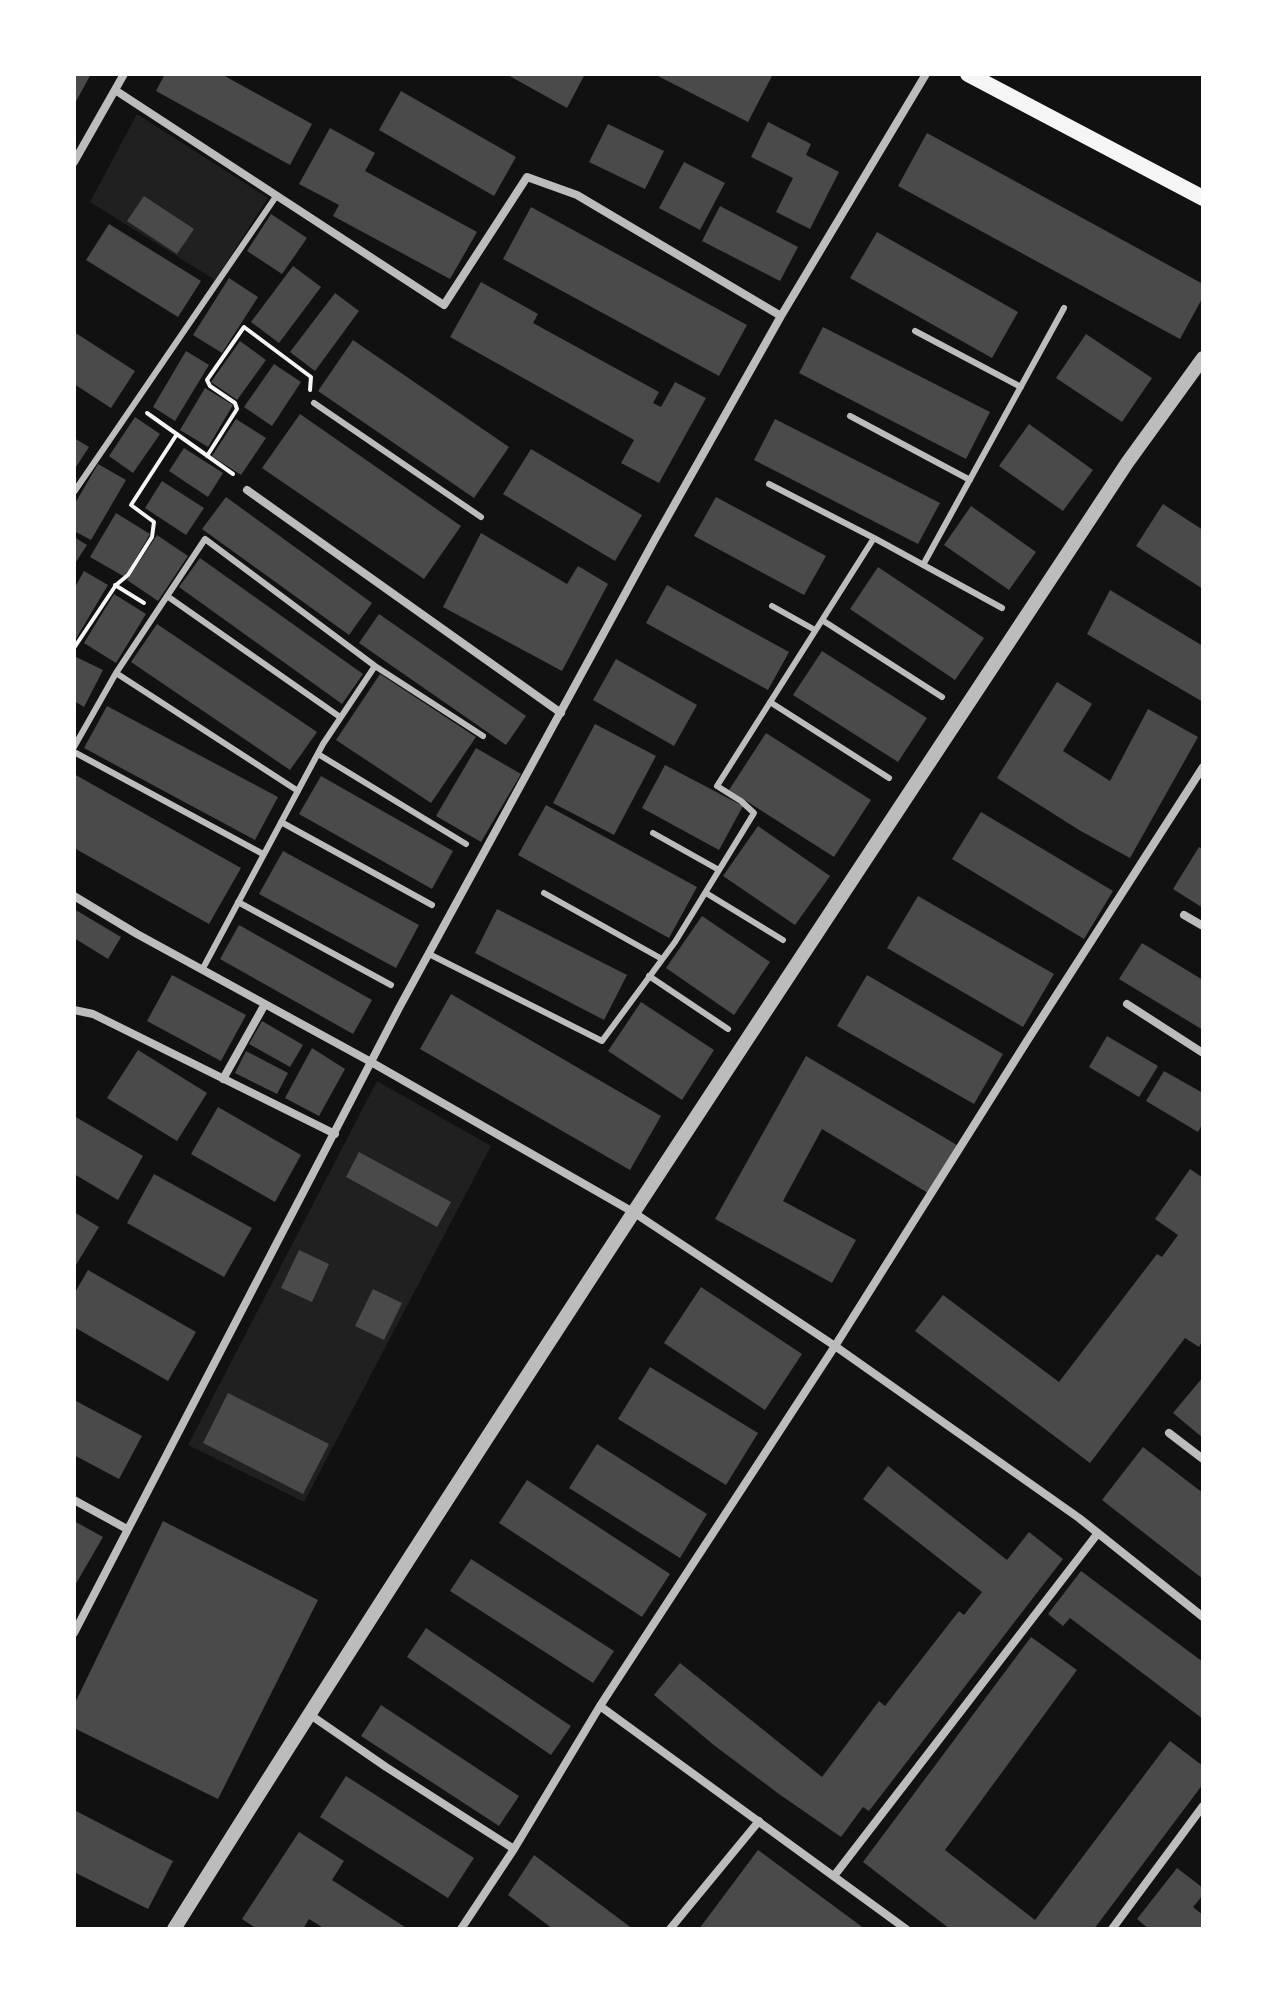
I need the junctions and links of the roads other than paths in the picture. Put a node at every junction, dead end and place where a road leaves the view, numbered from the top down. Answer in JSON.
{"nodes":[{"id":1,"x":124,"y":74,"type":"edge"},
{"id":2,"x":926,"y":74,"type":"edge"},
{"id":3,"x":968,"y":74,"type":"edge"},
{"id":4,"x":115,"y":90,"type":"junction"},
{"id":5,"x":74,"y":162,"type":"edge"},
{"id":6,"x":277,"y":195,"type":"junction"},
{"id":7,"x":1203,"y":198,"type":"edge"},
{"id":8,"x":1064,"y":308,"type":"dead end"},
{"id":9,"x":781,"y":316,"type":"junction"},
{"id":10,"x":915,"y":331,"type":"dead end"},
{"id":11,"x":1203,"y":358,"type":"edge"},
{"id":12,"x":1021,"y":387,"type":"junction"},
{"id":13,"x":314,"y":403,"type":"road end"},
{"id":14,"x":850,"y":416,"type":"dead end"},
{"id":15,"x":970,"y":480,"type":"junction"},
{"id":16,"x":769,"y":484,"type":"dead end"},
{"id":17,"x":247,"y":490,"type":"dead end"},
{"id":18,"x":74,"y":492,"type":"edge"},
{"id":19,"x":481,"y":517,"type":"dead end"},
{"id":20,"x":874,"y":538,"type":"junction"},
{"id":21,"x":923,"y":565,"type":"junction"},
{"id":22,"x":167,"y":596,"type":"junction"},
{"id":23,"x":772,"y":606,"type":"dead end"},
{"id":24,"x":1002,"y":608,"type":"dead end"},
{"id":25,"x":822,"y":620,"type":"junction"},
{"id":26,"x":815,"y":630,"type":"junction"},
{"id":27,"x":375,"y":666,"type":"junction"},
{"id":28,"x":116,"y":673,"type":"junction"},
{"id":29,"x":942,"y":697,"type":"dead end"},
{"id":30,"x":770,"y":702,"type":"junction"},
{"id":31,"x":561,"y":713,"type":"junction"},
{"id":32,"x":340,"y":717,"type":"junction"},
{"id":33,"x":483,"y":736,"type":"dead end"},
{"id":34,"x":74,"y":750,"type":"edge"},
{"id":35,"x":318,"y":754,"type":"junction"},
{"id":36,"x":1203,"y":767,"type":"edge"},
{"id":37,"x":889,"y":778,"type":"dead end"},
{"id":38,"x":298,"y":791,"type":"junction"},
{"id":39,"x":281,"y":822,"type":"junction"},
{"id":40,"x":653,"y":833,"type":"dead end"},
{"id":41,"x":466,"y":844,"type":"dead end"},
{"id":42,"x":263,"y":854,"type":"junction"},
{"id":43,"x":719,"y":870,"type":"junction"},
{"id":44,"x":544,"y":893,"type":"dead end"},
{"id":45,"x":706,"y":893,"type":"junction"},
{"id":46,"x":74,"y":896,"type":"edge"},
{"id":47,"x":238,"y":902,"type":"junction"},
{"id":48,"x":432,"y":905,"type":"dead end"},
{"id":49,"x":1184,"y":915,"type":"dead end"},
{"id":50,"x":1203,"y":926,"type":"edge"},
{"id":51,"x":783,"y":940,"type":"dead end"},
{"id":52,"x":429,"y":954,"type":"junction"},
{"id":53,"x":662,"y":959,"type":"junction"},
{"id":54,"x":202,"y":970,"type":"junction"},
{"id":55,"x":649,"y":976,"type":"junction"},
{"id":56,"x":391,"y":985,"type":"dead end"},
{"id":57,"x":265,"y":1004,"type":"junction"},
{"id":58,"x":1127,"y":1004,"type":"dead end"},
{"id":59,"x":74,"y":1010,"type":"edge"},
{"id":60,"x":728,"y":1029,"type":"dead end"},
{"id":61,"x":1203,"y":1053,"type":"edge"},
{"id":62,"x":371,"y":1062,"type":"junction"},
{"id":63,"x":223,"y":1079,"type":"junction"},
{"id":64,"x":335,"y":1134,"type":"junction"},
{"id":65,"x":633,"y":1212,"type":"junction"},
{"id":66,"x":835,"y":1346,"type":"junction"},
{"id":67,"x":1169,"y":1433,"type":"dead end"},
{"id":68,"x":1203,"y":1459,"type":"edge"},
{"id":69,"x":74,"y":1500,"type":"edge"},
{"id":70,"x":127,"y":1529,"type":"junction"},
{"id":71,"x":1098,"y":1533,"type":"junction"},
{"id":72,"x":1203,"y":1617,"type":"edge"},
{"id":73,"x":74,"y":1633,"type":"edge"},
{"id":74,"x":600,"y":1706,"type":"junction"},
{"id":75,"x":309,"y":1713,"type":"junction"},
{"id":76,"x":1203,"y":1806,"type":"edge"},
{"id":77,"x":759,"y":1821,"type":"junction"},
{"id":78,"x":514,"y":1849,"type":"junction"},
{"id":79,"x":834,"y":1876,"type":"junction"},
{"id":80,"x":174,"y":1929,"type":"edge"},
{"id":81,"x":461,"y":1929,"type":"edge"},
{"id":82,"x":670,"y":1929,"type":"edge"},
{"id":83,"x":906,"y":1929,"type":"edge"},
{"id":84,"x":1112,"y":1929,"type":"edge"}],
"edges":[{"from":1,"to":4,"type":"street"},
{"from":2,"to":9,"type":"street"},
{"from":3,"to":7,"type":"main road"},
{"from":4,"to":5,"type":"street"},
{"from":4,"to":6,"type":"street"},
{"from":6,"to":9,"type":"street"},
{"from":6,"to":18,"type":"lane"},
{"from":8,"to":12,"type":"lane"},
{"from":9,"to":31,"type":"street"},
{"from":10,"to":12,"type":"lane"},
{"from":11,"to":65,"type":"street"},
{"from":12,"to":15,"type":"lane"},
{"from":13,"to":19,"type":"lane"},
{"from":14,"to":15,"type":"lane"},
{"from":15,"to":21,"type":"lane"},
{"from":16,"to":20,"type":"lane"},
{"from":17,"to":31,"type":"street"},
{"from":20,"to":21,"type":"lane"},
{"from":20,"to":25,"type":"lane"},
{"from":21,"to":24,"type":"lane"},
{"from":22,"to":27,"type":"lane"},
{"from":22,"to":28,"type":"lane"},
{"from":22,"to":32,"type":"lane"},
{"from":23,"to":26,"type":"lane"},
{"from":25,"to":26,"type":"lane"},
{"from":25,"to":29,"type":"lane"},
{"from":26,"to":30,"type":"lane"},
{"from":27,"to":32,"type":"lane"},
{"from":27,"to":33,"type":"lane"},
{"from":28,"to":34,"type":"lane"},
{"from":28,"to":38,"type":"lane"},
{"from":30,"to":37,"type":"lane"},
{"from":30,"to":43,"type":"lane"},
{"from":31,"to":52,"type":"street"},
{"from":32,"to":35,"type":"lane"},
{"from":34,"to":42,"type":"lane"},
{"from":35,"to":38,"type":"lane"},
{"from":35,"to":41,"type":"lane"},
{"from":36,"to":66,"type":"street"},
{"from":38,"to":39,"type":"lane"},
{"from":39,"to":42,"type":"lane"},
{"from":39,"to":48,"type":"lane"},
{"from":40,"to":43,"type":"lane"},
{"from":42,"to":47,"type":"lane"},
{"from":43,"to":45,"type":"lane"},
{"from":44,"to":53,"type":"lane"},
{"from":45,"to":51,"type":"lane"},
{"from":45,"to":53,"type":"lane"},
{"from":46,"to":54,"type":"street"},
{"from":47,"to":54,"type":"lane"},
{"from":47,"to":56,"type":"lane"},
{"from":49,"to":50,"type":"street"},
{"from":52,"to":55,"type":"lane"},
{"from":52,"to":62,"type":"street"},
{"from":53,"to":55,"type":"lane"},
{"from":54,"to":57,"type":"street"},
{"from":55,"to":60,"type":"lane"},
{"from":57,"to":62,"type":"street"},
{"from":57,"to":63,"type":"street"},
{"from":58,"to":61,"type":"street"},
{"from":59,"to":63,"type":"street"},
{"from":62,"to":64,"type":"street"},
{"from":62,"to":65,"type":"street"},
{"from":63,"to":64,"type":"street"},
{"from":64,"to":70,"type":"street"},
{"from":65,"to":66,"type":"street"},
{"from":65,"to":75,"type":"street"},
{"from":66,"to":71,"type":"street"},
{"from":66,"to":74,"type":"street"},
{"from":67,"to":68,"type":"street"},
{"from":69,"to":70,"type":"street"},
{"from":70,"to":73,"type":"street"},
{"from":71,"to":72,"type":"street"},
{"from":71,"to":79,"type":"street"},
{"from":74,"to":77,"type":"street"},
{"from":74,"to":78,"type":"street"},
{"from":75,"to":78,"type":"street"},
{"from":75,"to":80,"type":"street"},
{"from":76,"to":84,"type":"street"},
{"from":77,"to":79,"type":"street"},
{"from":77,"to":82,"type":"street"},
{"from":78,"to":81,"type":"street"},
{"from":79,"to":83,"type":"street"}]}
